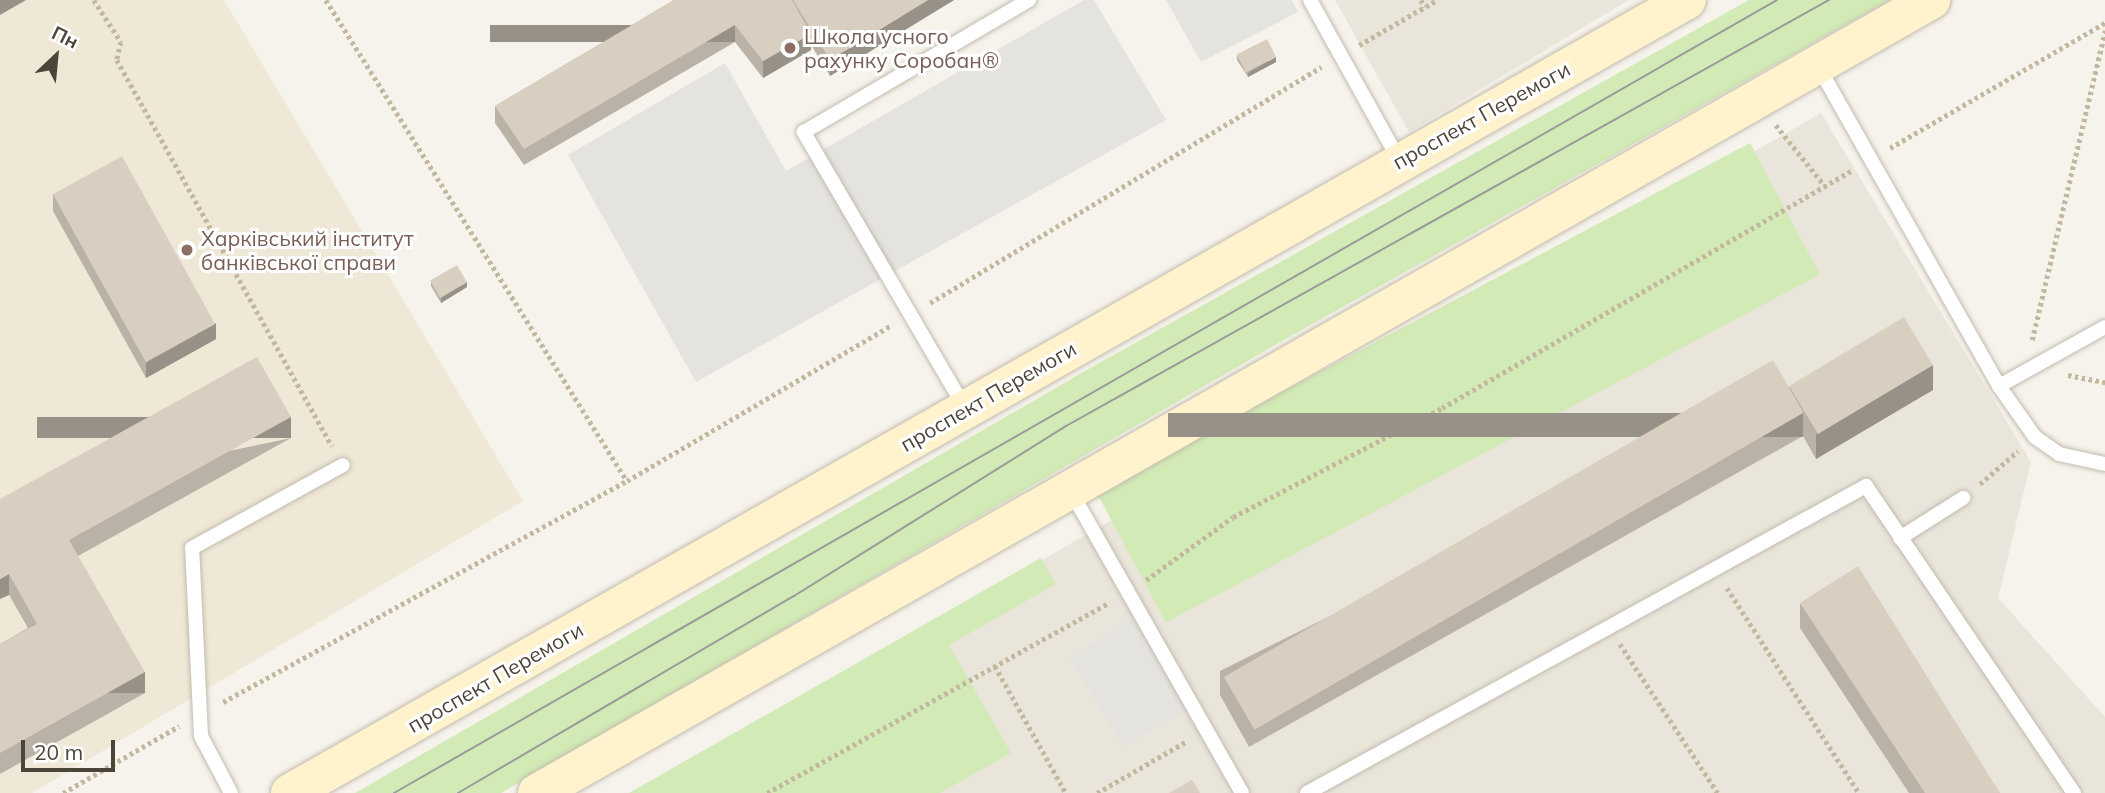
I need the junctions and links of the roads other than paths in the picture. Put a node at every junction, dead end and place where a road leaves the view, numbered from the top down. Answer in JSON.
{"nodes":[{"id":1,"x":1029,"y":0,"type":"edge"},
{"id":2,"x":1310,"y":0,"type":"edge"},
{"id":3,"x":1687,"y":0,"type":"edge"},
{"id":4,"x":1931,"y":0,"type":"edge"},
{"id":5,"x":1818,"y":66,"type":"junction"},
{"id":6,"x":1399,"y":160,"type":"junction"},
{"id":7,"x":2105,"y":327,"type":"edge"},
{"id":8,"x":1999,"y":386,"type":"junction"},
{"id":9,"x":965,"y":409,"type":"junction"},
{"id":10,"x":2105,"y":464,"type":"edge"},
{"id":11,"x":343,"y":465,"type":"road end"},
{"id":12,"x":1069,"y":488,"type":"junction"},
{"id":13,"x":1963,"y":498,"type":"road end"},
{"id":14,"x":1900,"y":538,"type":"junction"},
{"id":15,"x":231,"y":793,"type":"edge"},
{"id":16,"x":290,"y":793,"type":"edge"},
{"id":17,"x":537,"y":793,"type":"edge"},
{"id":18,"x":1242,"y":793,"type":"edge"},
{"id":19,"x":1307,"y":793,"type":"edge"},
{"id":20,"x":2074,"y":793,"type":"edge"}],
"edges":[{"from":1,"to":9,"type":"lane"},
{"from":2,"to":6,"type":"lane"},
{"from":3,"to":6,"type":"main road","name":"проспект Перемоги"},
{"from":4,"to":5,"type":"main road"},
{"from":5,"to":8,"type":"lane"},
{"from":5,"to":12,"type":"main road"},
{"from":6,"to":9,"type":"main road","name":"проспект Перемоги"},
{"from":7,"to":8,"type":"lane"},
{"from":8,"to":10,"type":"lane"},
{"from":9,"to":16,"type":"main road","name":"проспект Перемоги"},
{"from":11,"to":15,"type":"lane"},
{"from":12,"to":17,"type":"main road"},
{"from":12,"to":18,"type":"lane"},
{"from":13,"to":14,"type":"lane"},
{"from":14,"to":19,"type":"lane"},
{"from":14,"to":20,"type":"lane"}]}
